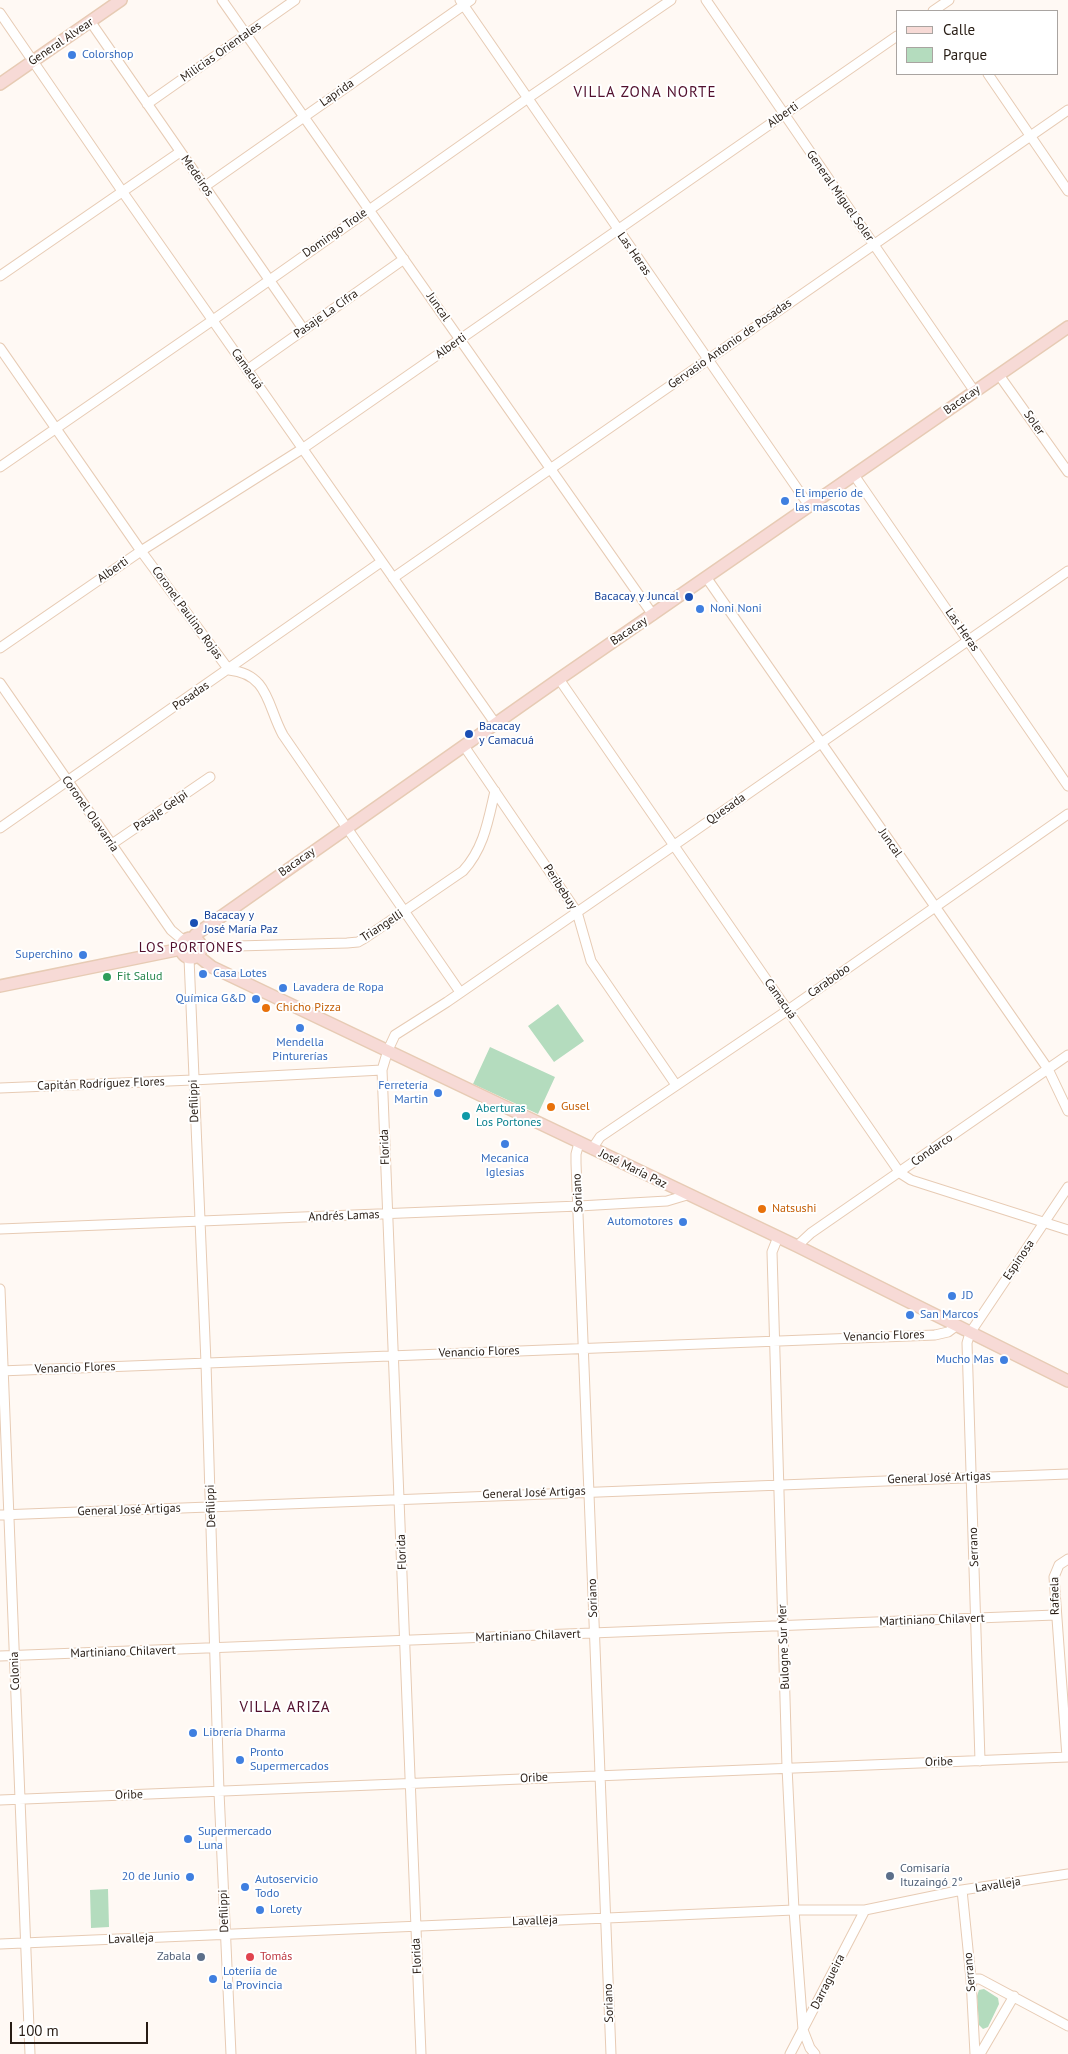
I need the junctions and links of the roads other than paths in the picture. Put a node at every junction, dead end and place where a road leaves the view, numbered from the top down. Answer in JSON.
{"nodes":[{"id":1,"x":121,"y":0,"type":"edge"},
{"id":2,"x":222,"y":0,"type":"edge"},
{"id":3,"x":295,"y":0,"type":"edge"},
{"id":4,"x":671,"y":0,"type":"edge"},
{"id":5,"x":706,"y":0,"type":"edge"},
{"id":6,"x":465,"y":2,"type":"edge"},
{"id":7,"x":0,"y":13,"type":"edge"},
{"id":8,"x":90,"y":22,"type":"junction"},
{"id":9,"x":246,"y":34,"type":"junction"},
{"id":10,"x":896,"y":37,"type":"edge"},
{"id":11,"x":32,"y":61,"type":"junction"},
{"id":12,"x":989,"y":75,"type":"edge"},
{"id":13,"x":0,"y":84,"type":"edge"},
{"id":14,"x":528,"y":98,"type":"junction"},
{"id":15,"x":147,"y":104,"type":"junction"},
{"id":16,"x":1068,"y":110,"type":"edge"},
{"id":17,"x":784,"y":114,"type":"junction"},
{"id":18,"x":304,"y":116,"type":"junction"},
{"id":19,"x":1031,"y":136,"type":"junction"},
{"id":20,"x":180,"y":152,"type":"junction"},
{"id":21,"x":204,"y":187,"type":"junction"},
{"id":22,"x":122,"y":191,"type":"junction"},
{"id":23,"x":1068,"y":191,"type":"edge"},
{"id":24,"x":370,"y":209,"type":"junction"},
{"id":25,"x":618,"y":230,"type":"junction"},
{"id":26,"x":874,"y":244,"type":"junction"},
{"id":27,"x":404,"y":259,"type":"junction"},
{"id":28,"x":0,"y":276,"type":"edge"},
{"id":29,"x":269,"y":281,"type":"junction"},
{"id":30,"x":213,"y":320,"type":"junction"},
{"id":31,"x":1068,"y":327,"type":"edge"},
{"id":32,"x":304,"y":330,"type":"junction"},
{"id":33,"x":461,"y":340,"type":"junction"},
{"id":34,"x":0,"y":348,"type":"edge"},
{"id":35,"x":708,"y":359,"type":"junction"},
{"id":36,"x":248,"y":370,"type":"junction"},
{"id":37,"x":1000,"y":374,"type":"junction"},
{"id":38,"x":975,"y":392,"type":"junction"},
{"id":39,"x":56,"y":428,"type":"junction"},
{"id":40,"x":302,"y":449,"type":"junction"},
{"id":41,"x":0,"y":467,"type":"edge"},
{"id":42,"x":551,"y":469,"type":"junction"},
{"id":43,"x":1068,"y":472,"type":"edge"},
{"id":44,"x":854,"y":475,"type":"junction"},
{"id":45,"x":810,"y":507,"type":"junction"},
{"id":46,"x":141,"y":551,"type":"junction"},
{"id":47,"x":381,"y":562,"type":"junction"},
{"id":48,"x":1068,"y":571,"type":"edge"},
{"id":49,"x":706,"y":577,"type":"junction"},
{"id":50,"x":393,"y":578,"type":"junction"},
{"id":51,"x":652,"y":615,"type":"junction"},
{"id":52,"x":969,"y":640,"type":"junction"},
{"id":53,"x":0,"y":648,"type":"edge"},
{"id":54,"x":229,"y":670,"type":"junction"},
{"id":55,"x":559,"y":679,"type":"junction"},
{"id":56,"x":0,"y":683,"type":"edge"},
{"id":57,"x":495,"y":723,"type":"junction"},
{"id":58,"x":820,"y":744,"type":"junction"},
{"id":59,"x":464,"y":746,"type":"junction"},
{"id":60,"x":210,"y":777,"type":"dead end"},
{"id":61,"x":67,"y":782,"type":"junction"},
{"id":62,"x":1068,"y":786,"type":"edge"},
{"id":63,"x":495,"y":791,"type":"junction"},
{"id":64,"x":1068,"y":814,"type":"edge"},
{"id":65,"x":0,"y":828,"type":"edge"},
{"id":66,"x":346,"y":828,"type":"junction"},
{"id":67,"x":112,"y":844,"type":"junction"},
{"id":68,"x":673,"y":846,"type":"junction"},
{"id":69,"x":935,"y":907,"type":"junction"},
{"id":70,"x":405,"y":911,"type":"junction"},
{"id":71,"x":576,"y":912,"type":"junction"},
{"id":72,"x":191,"y":948,"type":"junction"},
{"id":73,"x":0,"y":986,"type":"edge"},
{"id":74,"x":460,"y":992,"type":"junction"},
{"id":75,"x":788,"y":1010,"type":"junction"},
{"id":76,"x":388,"y":1050,"type":"junction"},
{"id":77,"x":1068,"y":1055,"type":"edge"},
{"id":78,"x":1048,"y":1069,"type":"junction"},
{"id":79,"x":382,"y":1070,"type":"junction"},
{"id":80,"x":193,"y":1080,"type":"junction"},
{"id":81,"x":676,"y":1085,"type":"junction"},
{"id":82,"x":0,"y":1088,"type":"edge"},
{"id":83,"x":1068,"y":1111,"type":"edge"},
{"id":84,"x":580,"y":1143,"type":"junction"},
{"id":85,"x":592,"y":1148,"type":"junction"},
{"id":86,"x":900,"y":1173,"type":"junction"},
{"id":87,"x":1068,"y":1187,"type":"edge"},
{"id":88,"x":687,"y":1195,"type":"junction"},
{"id":89,"x":579,"y":1206,"type":"junction"},
{"id":90,"x":388,"y":1214,"type":"junction"},
{"id":91,"x":199,"y":1222,"type":"junction"},
{"id":92,"x":1044,"y":1223,"type":"junction"},
{"id":93,"x":0,"y":1228,"type":"edge"},
{"id":94,"x":1068,"y":1230,"type":"edge"},
{"id":95,"x":778,"y":1237,"type":"junction"},
{"id":96,"x":797,"y":1246,"type":"junction"},
{"id":97,"x":0,"y":1289,"type":"edge"},
{"id":98,"x":956,"y":1326,"type":"junction"},
{"id":99,"x":970,"y":1333,"type":"junction"},
{"id":100,"x":775,"y":1340,"type":"junction"},
{"id":101,"x":584,"y":1348,"type":"junction"},
{"id":102,"x":394,"y":1355,"type":"junction"},
{"id":103,"x":206,"y":1363,"type":"junction"},
{"id":104,"x":2,"y":1371,"type":"edge"},
{"id":105,"x":1068,"y":1381,"type":"edge"},
{"id":106,"x":1068,"y":1474,"type":"edge"},
{"id":107,"x":972,"y":1477,"type":"junction"},
{"id":108,"x":780,"y":1484,"type":"junction"},
{"id":109,"x":590,"y":1492,"type":"junction"},
{"id":110,"x":400,"y":1498,"type":"junction"},
{"id":111,"x":211,"y":1507,"type":"junction"},
{"id":112,"x":4,"y":1514,"type":"edge"},
{"id":113,"x":1067,"y":1559,"type":"edge"},
{"id":114,"x":1055,"y":1615,"type":"junction"},
{"id":115,"x":976,"y":1618,"type":"junction"},
{"id":116,"x":784,"y":1626,"type":"junction"},
{"id":117,"x":594,"y":1634,"type":"junction"},
{"id":118,"x":405,"y":1640,"type":"junction"},
{"id":119,"x":215,"y":1649,"type":"junction"},
{"id":120,"x":0,"y":1656,"type":"edge"},
{"id":121,"x":14,"y":1656,"type":"junction"},
{"id":122,"x":1068,"y":1757,"type":"edge"},
{"id":123,"x":980,"y":1761,"type":"junction"},
{"id":124,"x":787,"y":1768,"type":"junction"},
{"id":125,"x":600,"y":1775,"type":"junction"},
{"id":126,"x":410,"y":1784,"type":"junction"},
{"id":127,"x":220,"y":1792,"type":"junction"},
{"id":128,"x":0,"y":1800,"type":"edge"},
{"id":129,"x":20,"y":1800,"type":"junction"},
{"id":130,"x":1068,"y":1874,"type":"edge"},
{"id":131,"x":962,"y":1890,"type":"junction"},
{"id":132,"x":794,"y":1910,"type":"junction"},
{"id":133,"x":865,"y":1910,"type":"junction"},
{"id":134,"x":605,"y":1919,"type":"junction"},
{"id":135,"x":415,"y":1925,"type":"junction"},
{"id":136,"x":225,"y":1935,"type":"junction"},
{"id":137,"x":25,"y":1943,"type":"junction"},
{"id":138,"x":0,"y":1944,"type":"edge"},
{"id":139,"x":971,"y":1980,"type":"junction"},
{"id":140,"x":1014,"y":1996,"type":"junction"},
{"id":141,"x":1068,"y":2026,"type":"edge"},
{"id":142,"x":803,"y":2030,"type":"junction"},
{"id":143,"x":30,"y":2054,"type":"edge"},
{"id":144,"x":230,"y":2054,"type":"edge"},
{"id":145,"x":421,"y":2054,"type":"edge"},
{"id":146,"x":611,"y":2054,"type":"edge"},
{"id":147,"x":790,"y":2054,"type":"edge"},
{"id":148,"x":815,"y":2054,"type":"edge"},
{"id":149,"x":975,"y":2054,"type":"edge"},
{"id":150,"x":980,"y":2054,"type":"edge"}],
"edges":[{"from":1,"to":8,"type":"street","name":"General Alvear"},
{"from":2,"to":9,"type":"street","name":"Juncal"},
{"from":3,"to":9,"type":"street","name":"Milicias Orientales"},
{"from":4,"to":14,"type":"street","name":"Domingo Trole"},
{"from":5,"to":17,"type":"street","name":"General Miguel Soler"},
{"from":6,"to":14,"type":"street","name":"Las Heras"},
{"from":6,"to":18,"type":"street","name":"Laprida"},
{"from":7,"to":11,"type":"street","name":"Camacuá"},
{"from":8,"to":11,"type":"street","name":"General Alvear"},
{"from":8,"to":15,"type":"street","name":"Medeiros"},
{"from":9,"to":15,"type":"street","name":"Milicias Orientales"},
{"from":9,"to":18,"type":"street","name":"Juncal"},
{"from":10,"to":17,"type":"street","name":"Alberti"},
{"from":11,"to":13,"type":"street","name":"General Alvear"},
{"from":11,"to":22,"type":"street","name":"Camacuá"},
{"from":12,"to":19,"type":"street"},
{"from":14,"to":24,"type":"street","name":"Domingo Trole"},
{"from":14,"to":25,"type":"street","name":"Las Heras"},
{"from":15,"to":20,"type":"street","name":"Medeiros"},
{"from":16,"to":19,"type":"street","name":"Gervasio Antonio de Posadas"},
{"from":17,"to":25,"type":"street","name":"Alberti"},
{"from":17,"to":26,"type":"street","name":"General Miguel Soler"},
{"from":18,"to":21,"type":"street","name":"Laprida"},
{"from":18,"to":24,"type":"street","name":"Juncal"},
{"from":19,"to":23,"type":"street"},
{"from":19,"to":26,"type":"street","name":"Gervasio Antonio de Posadas"},
{"from":20,"to":21,"type":"street","name":"Medeiros"},
{"from":20,"to":22,"type":"street"},
{"from":21,"to":29,"type":"street","name":"Medeiros"},
{"from":22,"to":28,"type":"street"},
{"from":22,"to":30,"type":"street","name":"Camacuá"},
{"from":24,"to":27,"type":"street","name":"Juncal"},
{"from":24,"to":29,"type":"street","name":"Domingo Trole"},
{"from":25,"to":33,"type":"street","name":"Alberti"},
{"from":25,"to":35,"type":"street","name":"Las Heras"},
{"from":26,"to":35,"type":"street","name":"Gervasio Antonio de Posadas"},
{"from":26,"to":38,"type":"street","name":"General Miguel Soler"},
{"from":27,"to":32,"type":"street","name":"Pasaje La Cifra"},
{"from":27,"to":33,"type":"street","name":"Juncal"},
{"from":29,"to":30,"type":"street","name":"Domingo Trole"},
{"from":29,"to":32,"type":"street","name":"Medeiros"},
{"from":30,"to":36,"type":"street","name":"Camacuá"},
{"from":30,"to":39,"type":"street","name":"Domingo Trole"},
{"from":31,"to":37,"type":"street","name":"Bacacay"},
{"from":32,"to":36,"type":"street","name":"Pasaje La Cifra"},
{"from":33,"to":40,"type":"street","name":"Alberti"},
{"from":33,"to":42,"type":"street","name":"Juncal"},
{"from":34,"to":39,"type":"street","name":"Coronel Paulino Rojas"},
{"from":35,"to":42,"type":"street","name":"Gervasio Antonio de Posadas"},
{"from":35,"to":45,"type":"street","name":"Las Heras"},
{"from":36,"to":40,"type":"street","name":"Camacuá"},
{"from":37,"to":38,"type":"street","name":"Bacacay"},
{"from":37,"to":43,"type":"street","name":"Soler"},
{"from":38,"to":44,"type":"street","name":"Bacacay"},
{"from":39,"to":41,"type":"street","name":"Domingo Trole"},
{"from":39,"to":46,"type":"street","name":"Coronel Paulino Rojas"},
{"from":40,"to":46,"type":"street","name":"Alberti"},
{"from":40,"to":47,"type":"street","name":"Camacuá"},
{"from":42,"to":50,"type":"street","name":"Gervasio Antonio de Posadas"},
{"from":42,"to":51,"type":"street","name":"Juncal"},
{"from":44,"to":45,"type":"street","name":"Bacacay"},
{"from":44,"to":52,"type":"street","name":"Las Heras"},
{"from":45,"to":49,"type":"street","name":"Bacacay"},
{"from":46,"to":53,"type":"street","name":"Alberti"},
{"from":46,"to":54,"type":"street","name":"Coronel Paulino Rojas"},
{"from":47,"to":50,"type":"street","name":"Camacuá"},
{"from":47,"to":54,"type":"street","name":"Posadas"},
{"from":48,"to":52,"type":"street","name":"Quesada"},
{"from":49,"to":51,"type":"street","name":"Bacacay"},
{"from":49,"to":58,"type":"street","name":"Juncal"},
{"from":50,"to":57,"type":"street","name":"Camacuá"},
{"from":51,"to":55,"type":"street","name":"Bacacay"},
{"from":52,"to":58,"type":"street","name":"Quesada"},
{"from":52,"to":62,"type":"street","name":"Las Heras"},
{"from":54,"to":61,"type":"street","name":"Posadas"},
{"from":54,"to":66,"type":"street","name":"Coronel Paulino Rojas"},
{"from":55,"to":57,"type":"street","name":"Bacacay"},
{"from":55,"to":68,"type":"street","name":"Camacuá"},
{"from":56,"to":61,"type":"street","name":"Coronel Olavarría"},
{"from":57,"to":59,"type":"street","name":"Bacacay"},
{"from":58,"to":68,"type":"street","name":"Quesada"},
{"from":58,"to":69,"type":"street","name":"Juncal"},
{"from":59,"to":63,"type":"street","name":"Peribebuy"},
{"from":59,"to":66,"type":"street","name":"Bacacay"},
{"from":60,"to":67,"type":"street","name":"Pasaje Gelpi"},
{"from":61,"to":65,"type":"street","name":"Posadas"},
{"from":61,"to":67,"type":"street","name":"Coronel Olavarría"},
{"from":63,"to":70,"type":"street","name":"Triangelli"},
{"from":63,"to":71,"type":"street","name":"Peribebuy"},
{"from":64,"to":69,"type":"street","name":"Carabobo"},
{"from":66,"to":70,"type":"street","name":"Coronel Paulino Rojas"},
{"from":66,"to":72,"type":"street","name":"Bacacay"},
{"from":67,"to":72,"type":"street","name":"Coronel Olavarría"},
{"from":68,"to":71,"type":"street","name":"Quesada"},
{"from":68,"to":75,"type":"street","name":"Camacuá"},
{"from":69,"to":75,"type":"street","name":"Carabobo"},
{"from":69,"to":78,"type":"street","name":"Juncal"},
{"from":70,"to":72,"type":"street","name":"Triangelli"},
{"from":70,"to":74,"type":"street","name":"Coronel Paulino Rojas"},
{"from":71,"to":74,"type":"street","name":"Quesada"},
{"from":71,"to":81,"type":"street","name":"Peribebuy"},
{"from":72,"to":73,"type":"street"},
{"from":72,"to":76,"type":"street","name":"José María Paz"},
{"from":72,"to":80,"type":"street","name":"Defilippi"},
{"from":74,"to":76,"type":"street","name":"Quesada"},
{"from":75,"to":81,"type":"street","name":"Carabobo"},
{"from":75,"to":86,"type":"street","name":"Camacuá"},
{"from":76,"to":79,"type":"street","name":"Florida"},
{"from":76,"to":84,"type":"street","name":"José María Paz"},
{"from":77,"to":78,"type":"street","name":"Condarco"},
{"from":78,"to":83,"type":"street","name":"Juncal"},
{"from":78,"to":86,"type":"street","name":"Condarco"},
{"from":79,"to":80,"type":"street","name":"Capitán Rodríguez Flores"},
{"from":79,"to":90,"type":"street","name":"Florida"},
{"from":80,"to":82,"type":"street","name":"Capitán Rodríguez Flores"},
{"from":80,"to":91,"type":"street","name":"Defilippi"},
{"from":81,"to":85,"type":"street","name":"Carabobo"},
{"from":84,"to":85,"type":"street","name":"José María Paz"},
{"from":84,"to":89,"type":"street","name":"Soriano"},
{"from":85,"to":88,"type":"street","name":"José María Paz"},
{"from":86,"to":92,"type":"street","name":"Camacuá"},
{"from":86,"to":96,"type":"street","name":"Condarco"},
{"from":87,"to":92,"type":"street","name":"Espinosa"},
{"from":88,"to":89,"type":"street","name":"Andrés Lamas"},
{"from":88,"to":95,"type":"street","name":"José María Paz"},
{"from":89,"to":90,"type":"street","name":"Andrés Lamas"},
{"from":89,"to":101,"type":"street","name":"Soriano"},
{"from":90,"to":91,"type":"street","name":"Andrés Lamas"},
{"from":90,"to":102,"type":"street","name":"Florida"},
{"from":91,"to":93,"type":"street","name":"Andrés Lamas"},
{"from":91,"to":103,"type":"street","name":"Defilippi"},
{"from":92,"to":94,"type":"street","name":"Camacuá"},
{"from":92,"to":99,"type":"street","name":"Espinosa"},
{"from":95,"to":96,"type":"street","name":"José María Paz"},
{"from":95,"to":100,"type":"street","name":"Bulogne Sur Mer"},
{"from":96,"to":98,"type":"street","name":"José María Paz"},
{"from":97,"to":104,"type":"street","name":"Colonia"},
{"from":98,"to":99,"type":"street","name":"José María Paz"},
{"from":98,"to":100,"type":"street","name":"Venancio Flores"},
{"from":99,"to":105,"type":"street","name":"José María Paz"},
{"from":99,"to":107,"type":"street","name":"Serrano"},
{"from":100,"to":101,"type":"street","name":"Venancio Flores"},
{"from":100,"to":108,"type":"street","name":"Bulogne Sur Mer"},
{"from":101,"to":102,"type":"street","name":"Venancio Flores"},
{"from":101,"to":109,"type":"street","name":"Soriano"},
{"from":102,"to":103,"type":"street","name":"Venancio Flores"},
{"from":102,"to":110,"type":"street","name":"Florida"},
{"from":103,"to":104,"type":"street","name":"Venancio Flores"},
{"from":103,"to":111,"type":"street","name":"Defilippi"},
{"from":104,"to":112,"type":"street","name":"Colonia"},
{"from":106,"to":107,"type":"street","name":"General José Artigas"},
{"from":107,"to":108,"type":"street","name":"General José Artigas"},
{"from":107,"to":115,"type":"street","name":"Serrano"},
{"from":108,"to":109,"type":"street","name":"General José Artigas"},
{"from":108,"to":116,"type":"street","name":"Bulogne Sur Mer"},
{"from":109,"to":110,"type":"street","name":"General José Artigas"},
{"from":109,"to":117,"type":"street","name":"Soriano"},
{"from":110,"to":111,"type":"street","name":"General José Artigas"},
{"from":110,"to":118,"type":"street","name":"Florida"},
{"from":111,"to":112,"type":"street","name":"General José Artigas"},
{"from":111,"to":119,"type":"street","name":"Defilippi"},
{"from":112,"to":121,"type":"street","name":"Colonia"},
{"from":113,"to":114,"type":"street","name":"Rafaela"},
{"from":114,"to":115,"type":"street","name":"Martiniano Chilavert"},
{"from":114,"to":122,"type":"street","name":"Rafaela"},
{"from":115,"to":116,"type":"street","name":"Martiniano Chilavert"},
{"from":115,"to":123,"type":"street","name":"Serrano"},
{"from":116,"to":117,"type":"street","name":"Martiniano Chilavert"},
{"from":116,"to":124,"type":"street","name":"Bulogne Sur Mer"},
{"from":117,"to":118,"type":"street","name":"Martiniano Chilavert"},
{"from":117,"to":125,"type":"street","name":"Soriano"},
{"from":118,"to":119,"type":"street","name":"Martiniano Chilavert"},
{"from":118,"to":126,"type":"street","name":"Florida"},
{"from":119,"to":121,"type":"street","name":"Martiniano Chilavert"},
{"from":119,"to":127,"type":"street","name":"Defilippi"},
{"from":120,"to":121,"type":"street","name":"Martiniano Chilavert"},
{"from":121,"to":129,"type":"street","name":"Colonia"},
{"from":122,"to":123,"type":"street","name":"Oribe"},
{"from":123,"to":124,"type":"street","name":"Oribe"},
{"from":124,"to":125,"type":"street","name":"Oribe"},
{"from":124,"to":132,"type":"street","name":"Bulogne Sur Mer"},
{"from":125,"to":126,"type":"street","name":"Oribe"},
{"from":125,"to":134,"type":"street","name":"Soriano"},
{"from":126,"to":127,"type":"street","name":"Oribe"},
{"from":126,"to":135,"type":"street","name":"Florida"},
{"from":127,"to":129,"type":"street","name":"Oribe"},
{"from":127,"to":136,"type":"street","name":"Defilippi"},
{"from":128,"to":129,"type":"street","name":"Oribe"},
{"from":129,"to":137,"type":"street","name":"Colonia"},
{"from":130,"to":131,"type":"street","name":"Lavalleja"},
{"from":131,"to":133,"type":"street","name":"Lavalleja"},
{"from":131,"to":139,"type":"street","name":"Serrano"},
{"from":132,"to":133,"type":"street","name":"Lavalleja"},
{"from":132,"to":134,"type":"street","name":"Lavalleja"},
{"from":132,"to":142,"type":"street","name":"Bulogne Sur Mer"},
{"from":133,"to":142,"type":"street","name":"Darragueira"},
{"from":134,"to":135,"type":"street","name":"Lavalleja"},
{"from":134,"to":146,"type":"street","name":"Soriano"},
{"from":135,"to":136,"type":"street","name":"Lavalleja"},
{"from":135,"to":145,"type":"street","name":"Florida"},
{"from":136,"to":137,"type":"street","name":"Lavalleja"},
{"from":136,"to":144,"type":"street","name":"Defilippi"},
{"from":137,"to":138,"type":"street","name":"Lavalleja"},
{"from":137,"to":143,"type":"street","name":"Colonia"},
{"from":139,"to":140,"type":"street"},
{"from":139,"to":149,"type":"street","name":"Serrano"},
{"from":140,"to":141,"type":"street"},
{"from":140,"to":150,"type":"street"},
{"from":142,"to":147,"type":"street","name":"Darragueira"},
{"from":142,"to":148,"type":"street","name":"Bulogne Sur Mer"}]}
